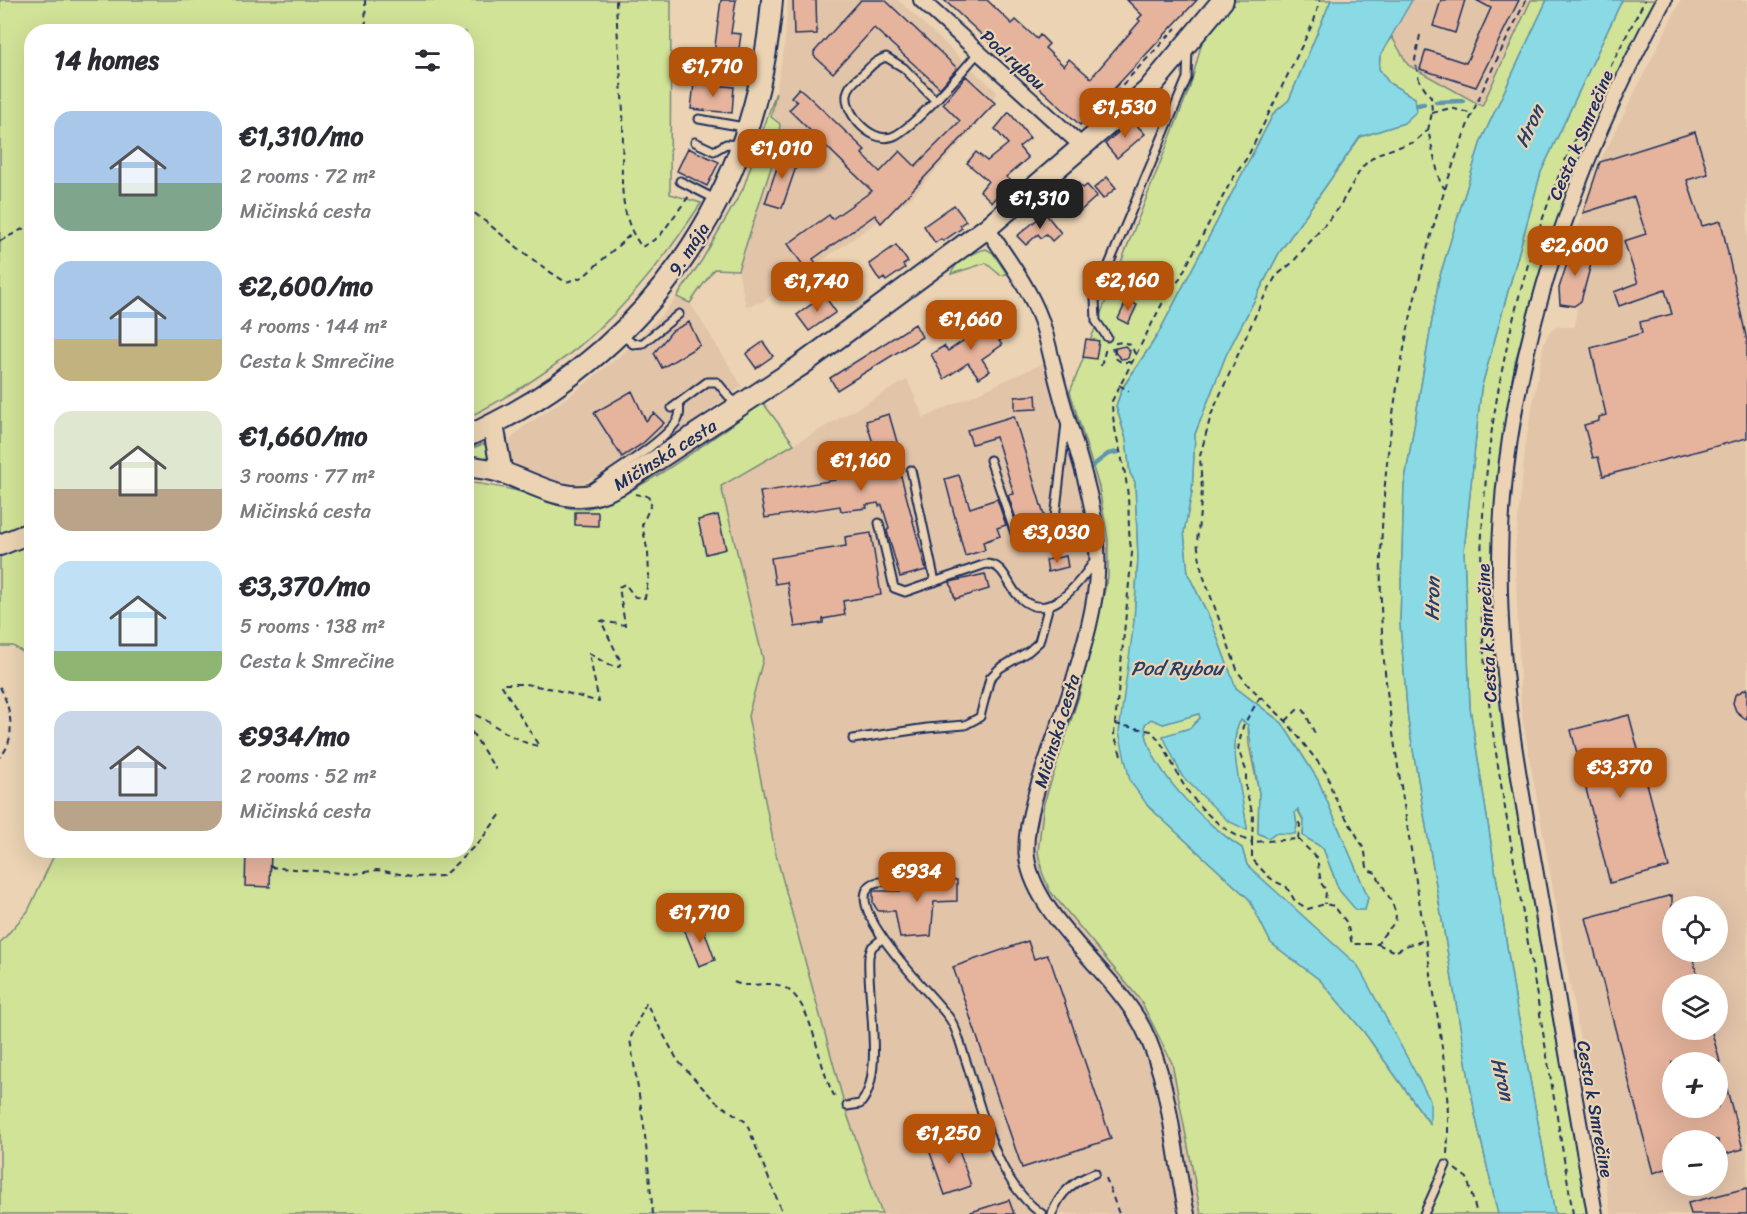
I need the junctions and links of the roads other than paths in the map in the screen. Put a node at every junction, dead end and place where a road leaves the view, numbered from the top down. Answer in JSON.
{"nodes":[{"id":1,"x":772,"y":0,"type":"edge"},
{"id":2,"x":921,"y":0,"type":"edge"},
{"id":3,"x":1222,"y":0,"type":"edge"},
{"id":4,"x":1664,"y":0,"type":"edge"},
{"id":5,"x":1183,"y":33,"type":"junction"},
{"id":6,"x":978,"y":53,"type":"junction"},
{"id":7,"x":701,"y":75,"type":"dead end"},
{"id":8,"x":761,"y":81,"type":"junction"},
{"id":9,"x":935,"y":100,"type":"junction"},
{"id":10,"x":699,"y":119,"type":"dead end"},
{"id":11,"x":745,"y":136,"type":"junction"},
{"id":12,"x":695,"y":142,"type":"dead end"},
{"id":13,"x":1082,"y":146,"type":"junction"},
{"id":14,"x":680,"y":182,"type":"dead end"},
{"id":15,"x":718,"y":201,"type":"junction"},
{"id":16,"x":987,"y":228,"type":"junction"},
{"id":17,"x":679,"y":314,"type":"dead end"},
{"id":18,"x":620,"y":334,"type":"junction"},
{"id":19,"x":1107,"y":337,"type":"road end"},
{"id":20,"x":679,"y":403,"type":"junction"},
{"id":21,"x":672,"y":408,"type":"dead end"},
{"id":22,"x":739,"y":409,"type":"junction"},
{"id":23,"x":1066,"y":414,"type":"junction"},
{"id":24,"x":493,"y":425,"type":"junction"},
{"id":25,"x":474,"y":433,"type":"edge"},
{"id":26,"x":990,"y":460,"type":"dead end"},
{"id":27,"x":474,"y":468,"type":"edge"},
{"id":28,"x":911,"y":470,"type":"dead end"},
{"id":29,"x":502,"y":473,"type":"junction"},
{"id":30,"x":577,"y":497,"type":"junction"},
{"id":31,"x":879,"y":523,"type":"dead end"},
{"id":32,"x":24,"y":535,"type":"edge"},
{"id":33,"x":0,"y":545,"type":"edge"},
{"id":34,"x":1098,"y":555,"type":"junction"},
{"id":35,"x":935,"y":582,"type":"junction"},
{"id":36,"x":1049,"y":605,"type":"junction"},
{"id":37,"x":853,"y":739,"type":"dead end"},
{"id":38,"x":893,"y":881,"type":"dead end"},
{"id":39,"x":882,"y":938,"type":"junction"},
{"id":40,"x":847,"y":1106,"type":"road end"},
{"id":41,"x":1446,"y":1166,"type":"road end"},
{"id":42,"x":1095,"y":1173,"type":"road end"},
{"id":43,"x":1042,"y":1214,"type":"edge"},
{"id":44,"x":1052,"y":1214,"type":"edge"},
{"id":45,"x":1187,"y":1214,"type":"edge"},
{"id":46,"x":1424,"y":1214,"type":"edge"},
{"id":47,"x":1595,"y":1214,"type":"edge"}],
"edges":[{"from":1,"to":8,"type":"street","name":"9. mája"},
{"from":2,"to":6,"type":"street","name":"Pod rybou"},
{"from":3,"to":5,"type":"street","name":"Mičinská cesta"},
{"from":4,"to":47,"type":"street","name":"Cesta k Smrečine"},
{"from":5,"to":13,"type":"street","name":"Mičinská cesta"},
{"from":5,"to":19,"type":"lane"},
{"from":6,"to":9,"type":"lane"},
{"from":6,"to":13,"type":"street","name":"Pod rybou"},
{"from":7,"to":8,"type":"lane"},
{"from":8,"to":11,"type":"street","name":"9. mája"},
{"from":9,"to":9,"type":"lane"},
{"from":10,"to":11,"type":"lane"},
{"from":11,"to":12,"type":"lane"},
{"from":11,"to":15,"type":"street","name":"9. mája"},
{"from":13,"to":16,"type":"street","name":"Mičinská cesta"},
{"from":14,"to":15,"type":"lane"},
{"from":15,"to":18,"type":"street","name":"9. mája"},
{"from":16,"to":22,"type":"street","name":"Mičinská cesta"},
{"from":16,"to":23,"type":"street","name":"Mičinská cesta"},
{"from":17,"to":18,"type":"lane"},
{"from":18,"to":24,"type":"street","name":"9. mája"},
{"from":20,"to":21,"type":"lane"},
{"from":20,"to":22,"type":"lane"},
{"from":20,"to":30,"type":"lane"},
{"from":22,"to":30,"type":"street","name":"Mičinská cesta"},
{"from":23,"to":26,"type":"lane"},
{"from":23,"to":34,"type":"street","name":"Mičinská cesta"},
{"from":24,"to":25,"type":"street","name":"9. mája"},
{"from":24,"to":29,"type":"street"},
{"from":27,"to":29,"type":"street","name":"Mičinská cesta"},
{"from":28,"to":35,"type":"lane"},
{"from":29,"to":30,"type":"street","name":"Mičinská cesta"},
{"from":31,"to":35,"type":"lane"},
{"from":32,"to":33,"type":"street"},
{"from":34,"to":36,"type":"lane"},
{"from":34,"to":45,"type":"street","name":"Mičinská cesta"},
{"from":35,"to":36,"type":"lane"},
{"from":36,"to":37,"type":"lane"},
{"from":38,"to":39,"type":"lane"},
{"from":39,"to":40,"type":"lane"},
{"from":39,"to":43,"type":"lane"},
{"from":41,"to":46,"type":"lane"},
{"from":42,"to":44,"type":"lane"}]}
